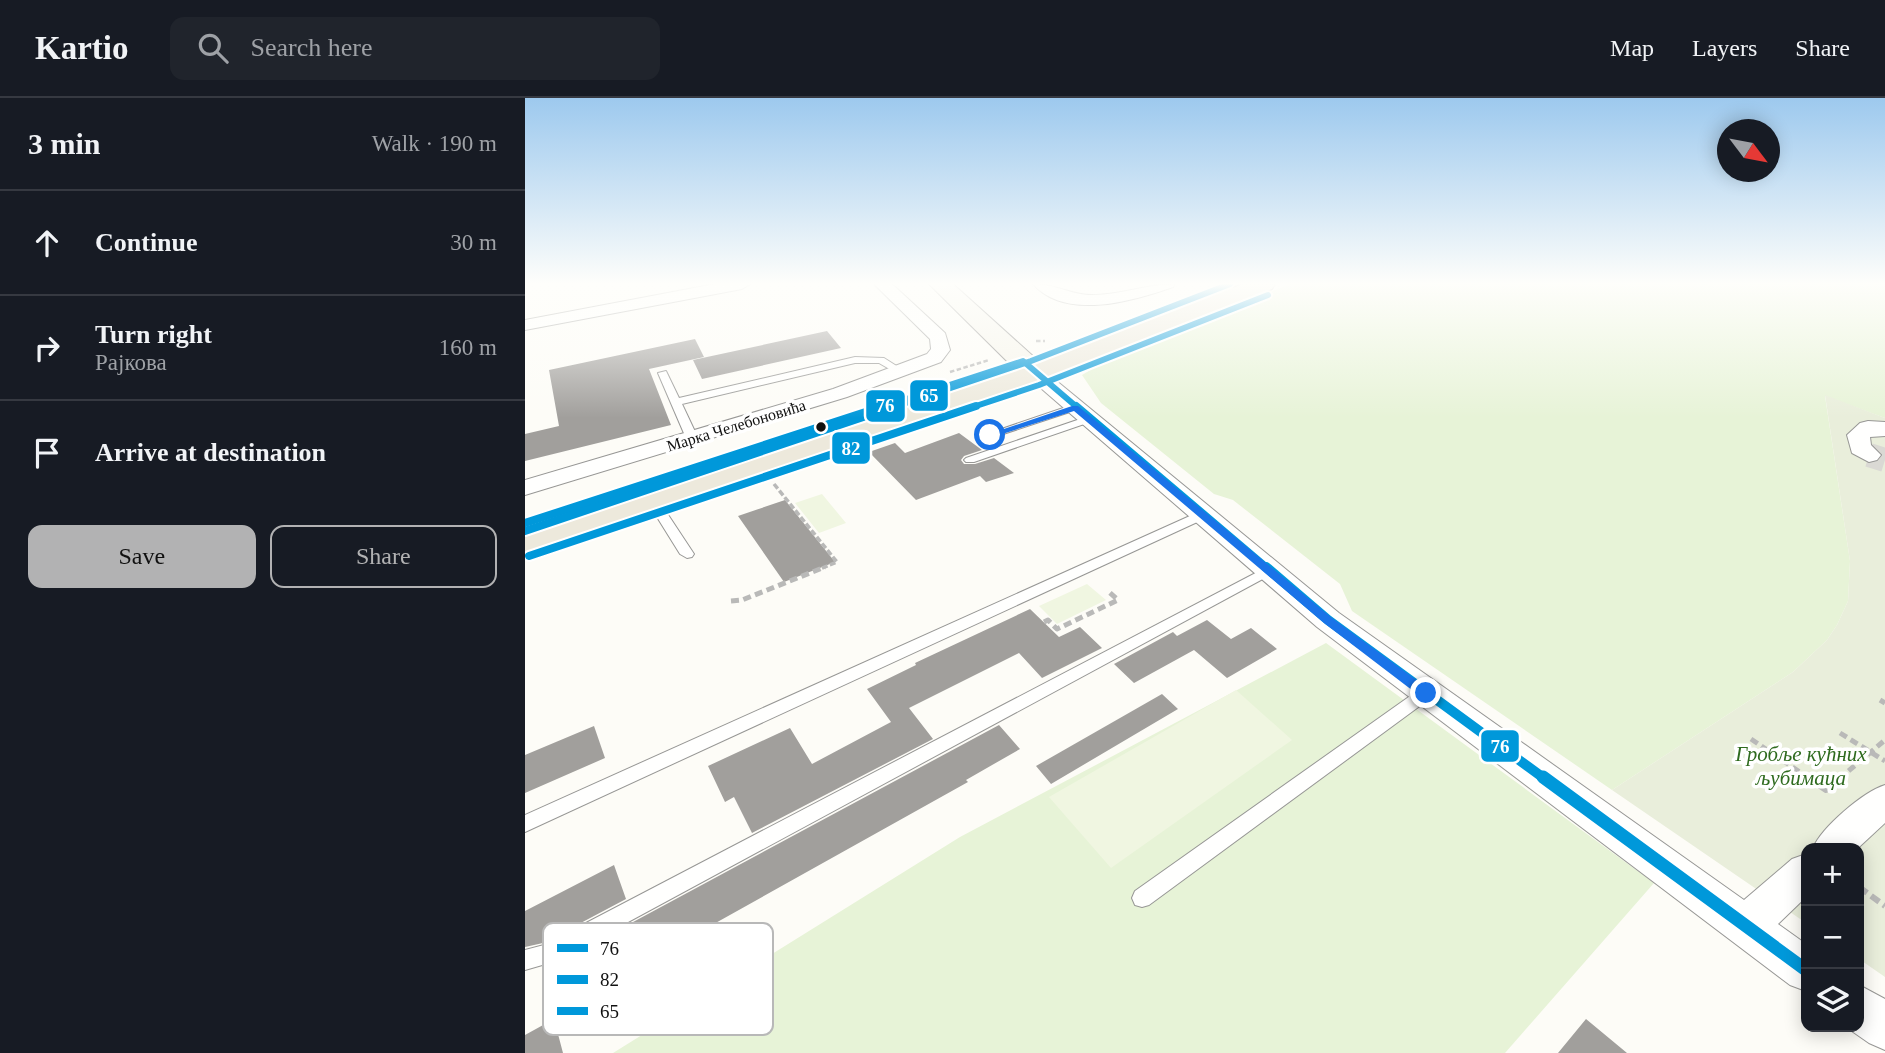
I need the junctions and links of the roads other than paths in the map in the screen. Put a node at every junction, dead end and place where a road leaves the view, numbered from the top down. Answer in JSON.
{"nodes":[{"id":1,"x":930,"y":329,"type":"edge"},
{"id":2,"x":988,"y":329,"type":"edge"},
{"id":3,"x":1121,"y":329,"type":"edge"},
{"id":4,"x":1138,"y":329,"type":"edge"},
{"id":5,"x":1029,"y":367,"type":"junction"},
{"id":6,"x":901,"y":372,"type":"junction"},
{"id":7,"x":663,"y":373,"type":"dead end"},
{"id":8,"x":676,"y":402,"type":"junction"},
{"id":9,"x":1082,"y":413,"type":"junction"},
{"id":10,"x":1885,"y":429,"type":"tunnel mouth"},
{"id":11,"x":990,"y":435,"type":"dead end"},
{"id":12,"x":692,"y":438,"type":"junction"},
{"id":13,"x":1869,"y":455,"type":"dead end"},
{"id":14,"x":970,"y":460,"type":"dead end"},
{"id":15,"x":525,"y":488,"type":"edge"},
{"id":16,"x":653,"y":501,"type":"junction"},
{"id":17,"x":1201,"y":514,"type":"junction"},
{"id":18,"x":525,"y":523,"type":"edge"},
{"id":19,"x":525,"y":544,"type":"edge"},
{"id":20,"x":687,"y":554,"type":"dead end"},
{"id":21,"x":1269,"y":570,"type":"junction"},
{"id":22,"x":1426,"y":693,"type":"junction"},
{"id":23,"x":1885,"y":800,"type":"edge"},
{"id":24,"x":525,"y":824,"type":"edge"},
{"id":25,"x":1838,"y":843,"type":"edge"},
{"id":26,"x":1801,"y":876,"type":"edge"},
{"id":27,"x":1142,"y":898,"type":"dead end"},
{"id":28,"x":606,"y":923,"type":"edge"},
{"id":29,"x":1746,"y":926,"type":"junction"},
{"id":30,"x":543,"y":955,"type":"edge"},
{"id":31,"x":525,"y":960,"type":"edge"},
{"id":32,"x":1805,"y":969,"type":"edge"},
{"id":33,"x":1864,"y":1012,"type":"edge"},
{"id":34,"x":1885,"y":1027,"type":"edge"}],
"edges":[{"from":1,"to":6,"type":"street","name":"Марка Челебоновића"},
{"from":2,"to":5,"type":"main road"},
{"from":3,"to":5,"type":"main road","name":"Марка Челебоновића"},
{"from":4,"to":5,"type":"main road","name":"Марка Челебоновића"},
{"from":5,"to":9,"type":"street"},
{"from":5,"to":16,"type":"main road","name":"Марка Челебоновића"},
{"from":5,"to":18,"type":"main road","name":"Марка Челебоновића"},
{"from":6,"to":8,"type":"lane"},
{"from":6,"to":12,"type":"street","name":"Марка Челебоновића"},
{"from":7,"to":8,"type":"lane"},
{"from":8,"to":12,"type":"lane"},
{"from":9,"to":11,"type":"lane"},
{"from":9,"to":14,"type":"lane"},
{"from":9,"to":17,"type":"street"},
{"from":10,"to":13,"type":"street"},
{"from":12,"to":15,"type":"street","name":"Марка Челебоновића"},
{"from":16,"to":19,"type":"main road","name":"Марка Челебоновића"},
{"from":16,"to":20,"type":"lane"},
{"from":17,"to":21,"type":"street"},
{"from":17,"to":24,"type":"lane"},
{"from":21,"to":22,"type":"street"},
{"from":21,"to":28,"type":"lane"},
{"from":22,"to":27,"type":"lane"},
{"from":22,"to":29,"type":"street"},
{"from":23,"to":25,"type":"street"},
{"from":26,"to":29,"type":"street"},
{"from":29,"to":32,"type":"street"},
{"from":30,"to":31,"type":"lane"},
{"from":33,"to":34,"type":"street"}]}
